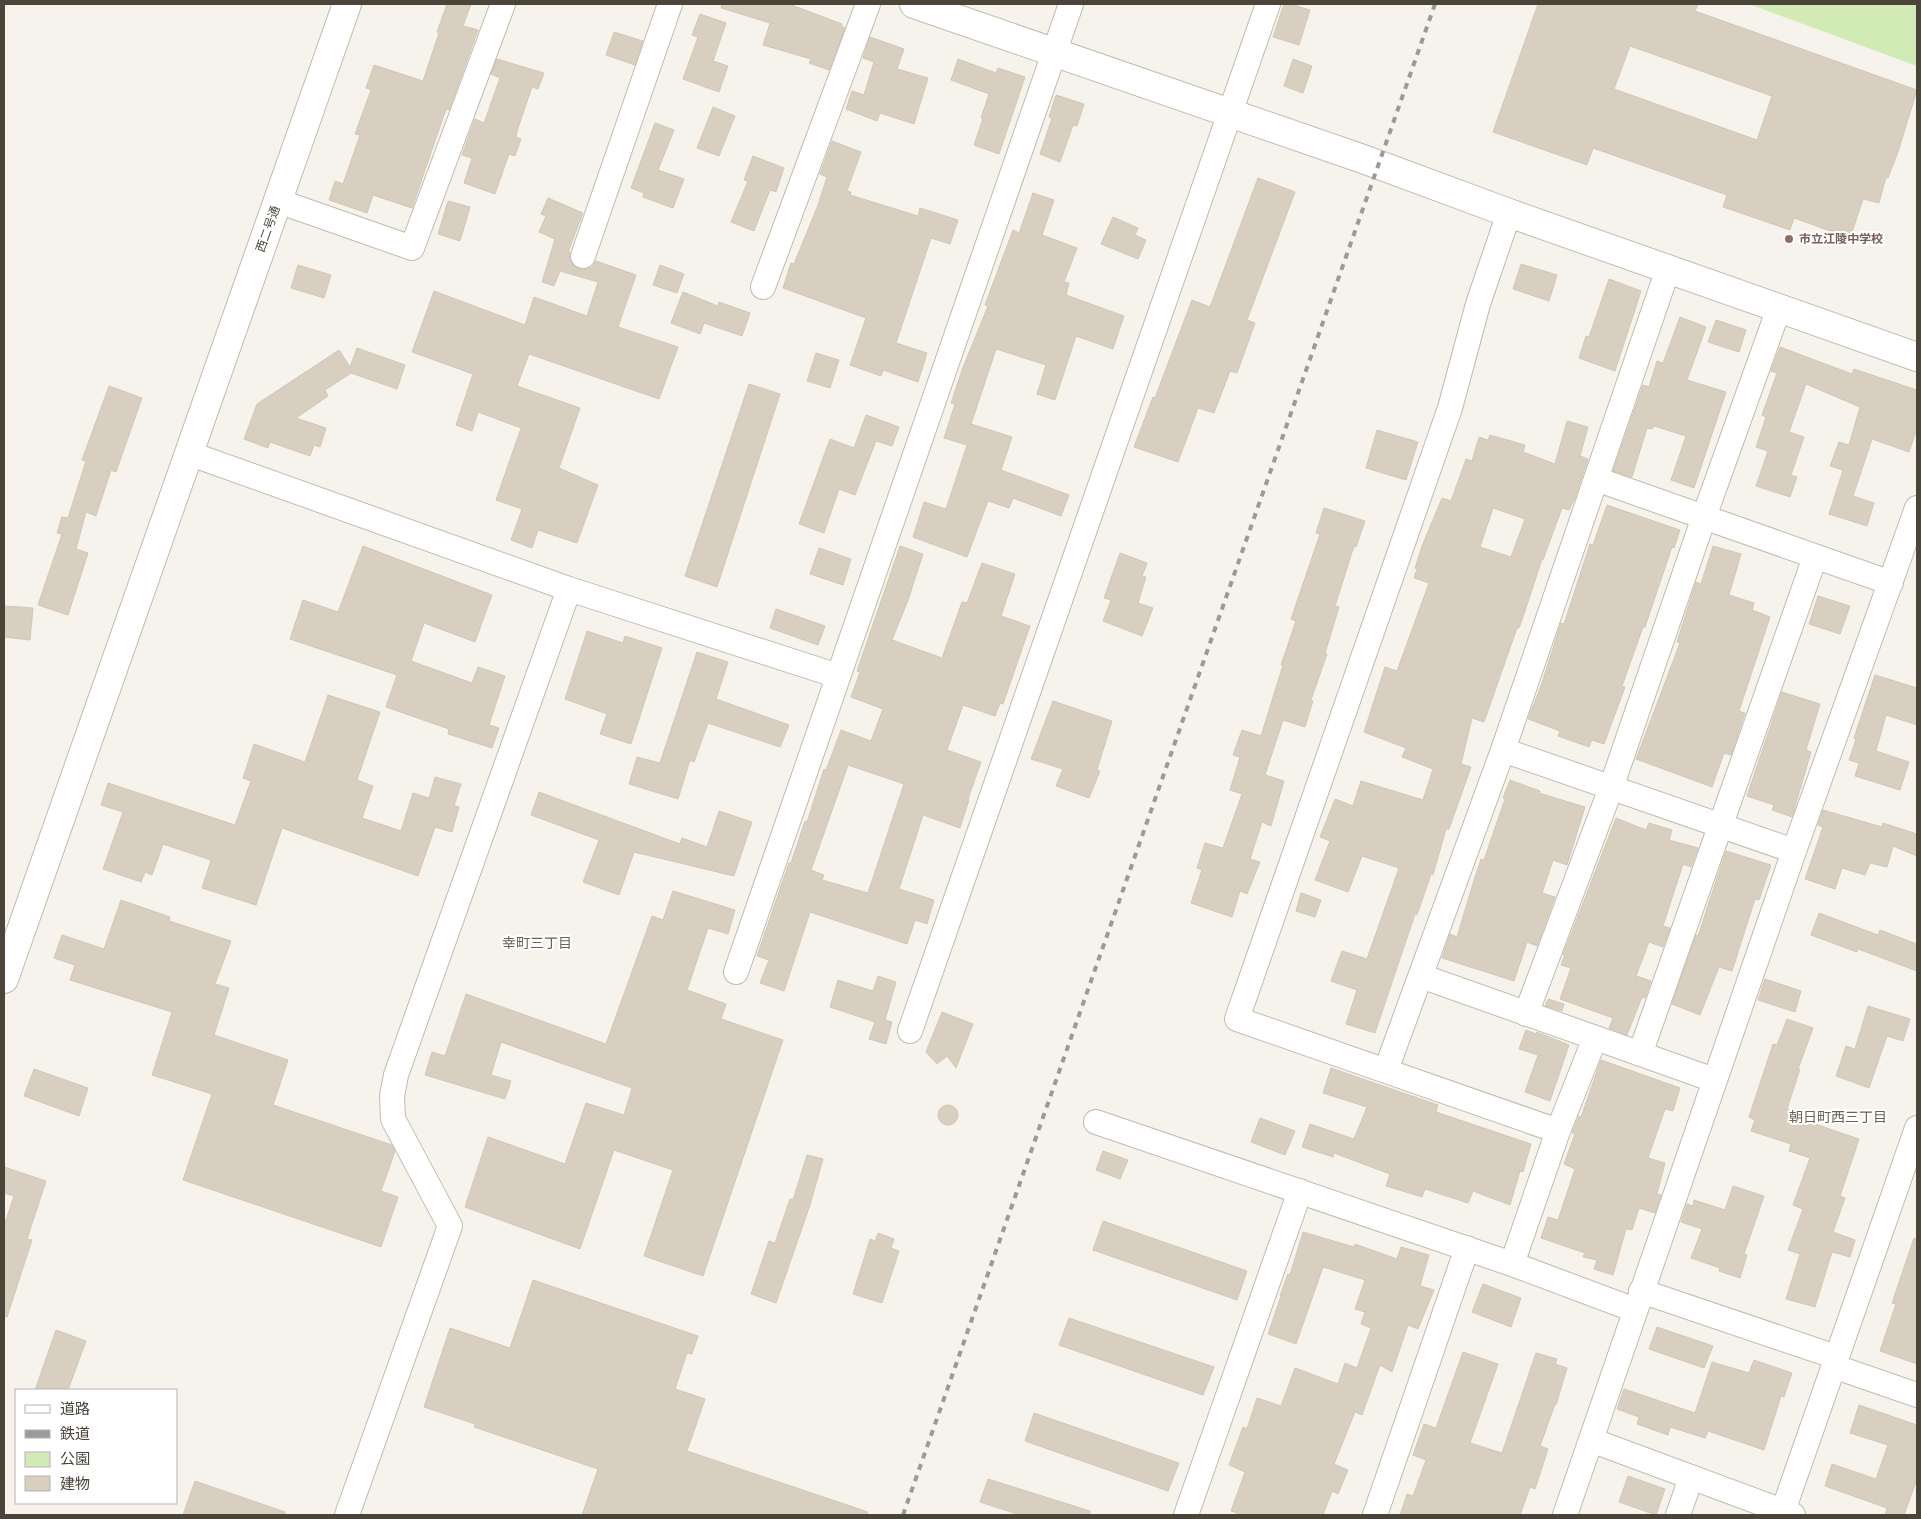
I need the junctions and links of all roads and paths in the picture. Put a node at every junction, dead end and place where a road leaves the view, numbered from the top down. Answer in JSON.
{"nodes":[{"id":1,"x":346,"y":4,"type":"edge"},
{"id":2,"x":502,"y":4,"type":"edge"},
{"id":3,"x":670,"y":4,"type":"edge"},
{"id":4,"x":868,"y":4,"type":"edge"},
{"id":5,"x":914,"y":4,"type":"edge"},
{"id":6,"x":1071,"y":4,"type":"edge"},
{"id":7,"x":1268,"y":4,"type":"edge"},
{"id":8,"x":1053,"y":52,"type":"junction"},
{"id":9,"x":1230,"y":114,"type":"junction"},
{"id":10,"x":278,"y":201,"type":"junction"},
{"id":11,"x":1509,"y":213,"type":"junction"},
{"id":12,"x":583,"y":256,"type":"dead end"},
{"id":13,"x":1668,"y":269,"type":"junction"},
{"id":14,"x":763,"y":287,"type":"dead end"},
{"id":15,"x":1779,"y":308,"type":"junction"},
{"id":16,"x":1917,"y":357,"type":"edge"},
{"id":17,"x":188,"y":453,"type":"junction"},
{"id":18,"x":1596,"y":479,"type":"junction"},
{"id":19,"x":1917,"y":508,"type":"edge"},
{"id":20,"x":1704,"y":517,"type":"junction"},
{"id":21,"x":1815,"y":557,"type":"junction"},
{"id":22,"x":1891,"y":583,"type":"junction"},
{"id":23,"x":569,"y":589,"type":"junction"},
{"id":24,"x":838,"y":676,"type":"junction"},
{"id":25,"x":1502,"y":750,"type":"junction"},
{"id":26,"x":1611,"y":788,"type":"junction"},
{"id":27,"x":1720,"y":826,"type":"junction"},
{"id":28,"x":1794,"y":851,"type":"junction"},
{"id":29,"x":736,"y":972,"type":"dead end"},
{"id":30,"x":1421,"y":976,"type":"junction"},
{"id":31,"x":4,"y":979,"type":"edge"},
{"id":32,"x":1526,"y":1014,"type":"junction"},
{"id":33,"x":910,"y":1031,"type":"dead end"},
{"id":34,"x":1595,"y":1038,"type":"junction"},
{"id":35,"x":1640,"y":1054,"type":"junction"},
{"id":36,"x":1386,"y":1070,"type":"junction"},
{"id":37,"x":1714,"y":1080,"type":"junction"},
{"id":38,"x":1096,"y":1122,"type":"dead end"},
{"id":39,"x":1917,"y":1128,"type":"edge"},
{"id":40,"x":1558,"y":1131,"type":"junction"},
{"id":41,"x":1300,"y":1191,"type":"junction"},
{"id":42,"x":1467,"y":1248,"type":"junction"},
{"id":43,"x":1512,"y":1264,"type":"junction"},
{"id":44,"x":1638,"y":1300,"type":"junction"},
{"id":45,"x":1835,"y":1362,"type":"junction"},
{"id":46,"x":1917,"y":1395,"type":"edge"},
{"id":47,"x":1592,"y":1440,"type":"junction"},
{"id":48,"x":1691,"y":1478,"type":"junction"},
{"id":49,"x":1788,"y":1513,"type":"edge"},
{"id":50,"x":346,"y":1515,"type":"edge"},
{"id":51,"x":1186,"y":1515,"type":"edge"},
{"id":52,"x":1375,"y":1515,"type":"edge"},
{"id":53,"x":1565,"y":1515,"type":"edge"},
{"id":54,"x":1678,"y":1515,"type":"edge"}],
"edges":[{"from":1,"to":10,"type":"street","name":"西二号通"},
{"from":2,"to":10,"type":"street"},
{"from":3,"to":12,"type":"street"},
{"from":4,"to":14,"type":"street"},
{"from":5,"to":8,"type":"street"},
{"from":6,"to":8,"type":"street"},
{"from":7,"to":9,"type":"street"},
{"from":8,"to":9,"type":"street"},
{"from":8,"to":24,"type":"street"},
{"from":9,"to":11,"type":"street"},
{"from":9,"to":33,"type":"street"},
{"from":10,"to":17,"type":"street","name":"西二号通"},
{"from":11,"to":13,"type":"street"},
{"from":11,"to":36,"type":"street"},
{"from":13,"to":15,"type":"street"},
{"from":13,"to":18,"type":"street"},
{"from":15,"to":16,"type":"street"},
{"from":15,"to":20,"type":"street"},
{"from":17,"to":23,"type":"street"},
{"from":17,"to":31,"type":"street","name":"西二号通"},
{"from":18,"to":20,"type":"street"},
{"from":18,"to":25,"type":"street"},
{"from":19,"to":22,"type":"street"},
{"from":20,"to":21,"type":"street"},
{"from":20,"to":26,"type":"street"},
{"from":21,"to":22,"type":"street"},
{"from":21,"to":27,"type":"street"},
{"from":22,"to":28,"type":"street"},
{"from":23,"to":24,"type":"street"},
{"from":23,"to":50,"type":"street"},
{"from":24,"to":29,"type":"street"},
{"from":25,"to":26,"type":"street"},
{"from":25,"to":30,"type":"street"},
{"from":26,"to":27,"type":"street"},
{"from":26,"to":32,"type":"street"},
{"from":27,"to":28,"type":"street"},
{"from":27,"to":35,"type":"street"},
{"from":28,"to":37,"type":"street"},
{"from":30,"to":32,"type":"street"},
{"from":30,"to":36,"type":"street"},
{"from":32,"to":34,"type":"street"},
{"from":34,"to":35,"type":"street"},
{"from":34,"to":40,"type":"street"},
{"from":35,"to":37,"type":"street"},
{"from":36,"to":40,"type":"street"},
{"from":37,"to":44,"type":"street"},
{"from":38,"to":41,"type":"street"},
{"from":39,"to":45,"type":"street"},
{"from":40,"to":43,"type":"street"},
{"from":41,"to":42,"type":"street"},
{"from":41,"to":51,"type":"street"},
{"from":42,"to":43,"type":"street"},
{"from":42,"to":52,"type":"street"},
{"from":43,"to":44,"type":"street"},
{"from":44,"to":45,"type":"street"},
{"from":44,"to":47,"type":"street"},
{"from":45,"to":46,"type":"street"},
{"from":45,"to":49,"type":"street"},
{"from":47,"to":48,"type":"street"},
{"from":47,"to":53,"type":"street"},
{"from":48,"to":49,"type":"street"},
{"from":48,"to":54,"type":"street"}]}
